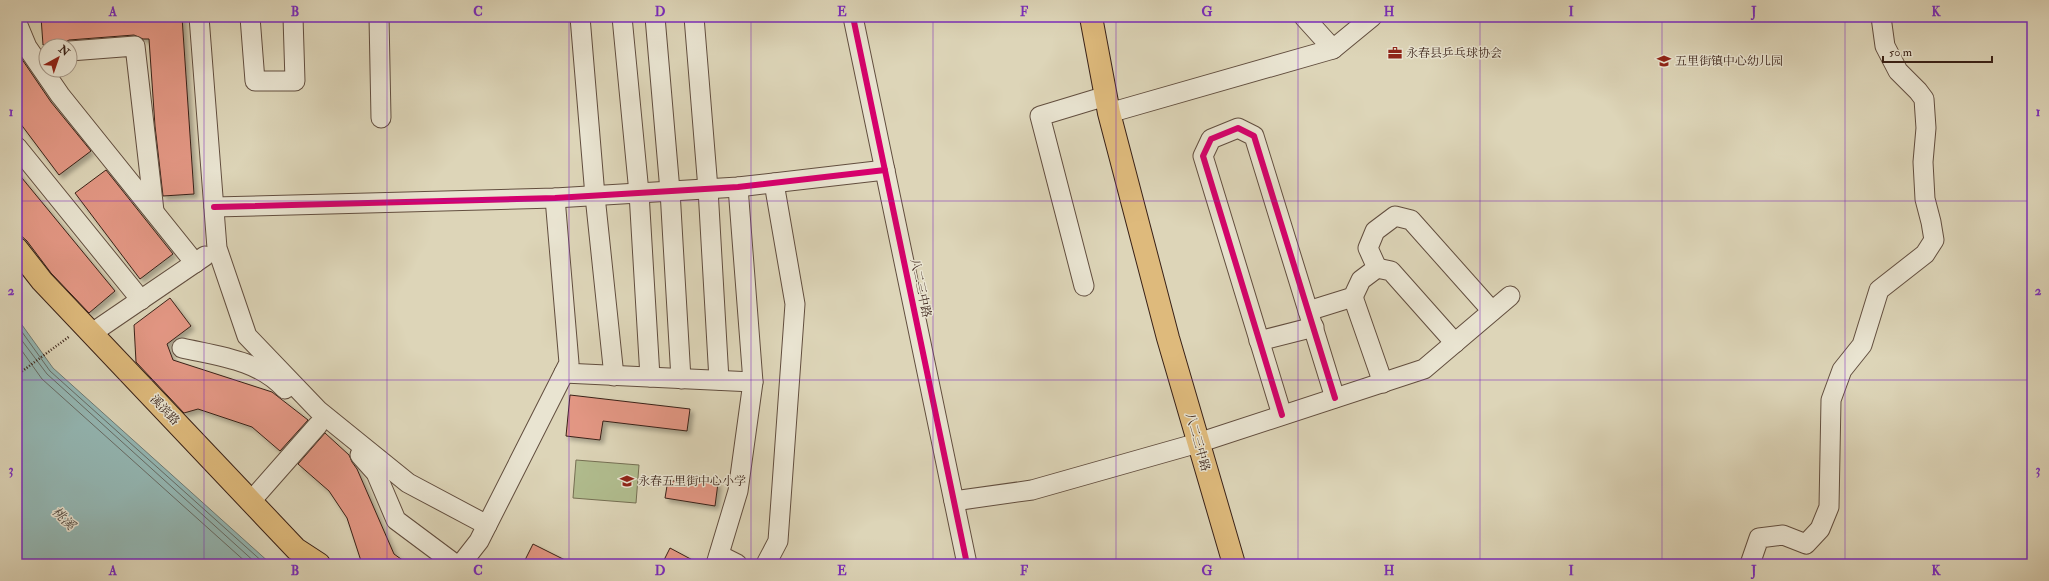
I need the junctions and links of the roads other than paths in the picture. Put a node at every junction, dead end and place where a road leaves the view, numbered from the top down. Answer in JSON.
{"nodes":[{"id":1,"x":199,"y":17,"type":"edge"},
{"id":2,"x":250,"y":17,"type":"edge"},
{"id":3,"x":293,"y":17,"type":"edge"},
{"id":4,"x":378,"y":17,"type":"edge"},
{"id":5,"x":580,"y":17,"type":"edge"},
{"id":6,"x":622,"y":17,"type":"edge"},
{"id":7,"x":655,"y":17,"type":"edge"},
{"id":8,"x":694,"y":17,"type":"edge"},
{"id":9,"x":853,"y":17,"type":"edge"},
{"id":10,"x":1091,"y":17,"type":"edge"},
{"id":11,"x":1304,"y":17,"type":"edge"},
{"id":12,"x":1372,"y":17,"type":"edge"},
{"id":13,"x":1881,"y":17,"type":"edge"},
{"id":14,"x":17,"y":23,"type":"edge"},
{"id":15,"x":1332,"y":49,"type":"junction"},
{"id":16,"x":78,"y":50,"type":"edge"},
{"id":17,"x":38,"y":52,"type":"edge"},
{"id":18,"x":52,"y":78,"type":"edge"},
{"id":19,"x":1108,"y":104,"type":"junction"},
{"id":20,"x":381,"y":118,"type":"dead end"},
{"id":21,"x":17,"y":147,"type":"edge"},
{"id":22,"x":885,"y":170,"type":"junction"},
{"id":23,"x":774,"y":183,"type":"junction"},
{"id":24,"x":738,"y":187,"type":"junction"},
{"id":25,"x":708,"y":189,"type":"junction"},
{"id":26,"x":670,"y":191,"type":"junction"},
{"id":27,"x":639,"y":193,"type":"junction"},
{"id":28,"x":595,"y":196,"type":"junction"},
{"id":29,"x":555,"y":198,"type":"junction"},
{"id":30,"x":214,"y":207,"type":"junction"},
{"id":31,"x":154,"y":211,"type":"junction"},
{"id":32,"x":217,"y":248,"type":"junction"},
{"id":33,"x":17,"y":249,"type":"edge"},
{"id":34,"x":195,"y":263,"type":"junction"},
{"id":35,"x":1377,"y":268,"type":"junction"},
{"id":36,"x":1084,"y":286,"type":"dead end"},
{"id":37,"x":1510,"y":296,"type":"dead end"},
{"id":38,"x":1353,"y":297,"type":"junction"},
{"id":39,"x":141,"y":300,"type":"junction"},
{"id":40,"x":1492,"y":311,"type":"junction"},
{"id":41,"x":1311,"y":319,"type":"junction"},
{"id":42,"x":88,"y":329,"type":"junction"},
{"id":43,"x":1260,"y":341,"type":"junction"},
{"id":44,"x":1455,"y":343,"type":"junction"},
{"id":45,"x":182,"y":348,"type":"dead end"},
{"id":46,"x":564,"y":373,"type":"junction"},
{"id":47,"x":614,"y":376,"type":"junction"},
{"id":48,"x":650,"y":377,"type":"junction"},
{"id":49,"x":680,"y":379,"type":"junction"},
{"id":50,"x":719,"y":380,"type":"junction"},
{"id":51,"x":753,"y":382,"type":"junction"},
{"id":52,"x":1383,"y":383,"type":"junction"},
{"id":53,"x":1336,"y":398,"type":"junction"},
{"id":54,"x":1282,"y":416,"type":"junction"},
{"id":55,"x":318,"y":425,"type":"junction"},
{"id":56,"x":1198,"y":443,"type":"junction"},
{"id":57,"x":251,"y":501,"type":"junction"},
{"id":58,"x":954,"y":501,"type":"junction"},
{"id":59,"x":487,"y":525,"type":"junction"},
{"id":60,"x":718,"y":559,"type":"edge"},
{"id":61,"x":319,"y":564,"type":"edge"},
{"id":62,"x":455,"y":564,"type":"edge"},
{"id":63,"x":461,"y":564,"type":"edge"},
{"id":64,"x":737,"y":564,"type":"edge"},
{"id":65,"x":766,"y":564,"type":"edge"},
{"id":66,"x":967,"y":564,"type":"edge"},
{"id":67,"x":1234,"y":564,"type":"edge"},
{"id":68,"x":1750,"y":564,"type":"edge"}],
"edges":[{"from":1,"to":30,"type":"street"},
{"from":2,"to":3,"type":"street"},
{"from":4,"to":20,"type":"street"},
{"from":5,"to":28,"type":"street"},
{"from":6,"to":27,"type":"street"},
{"from":7,"to":26,"type":"street"},
{"from":8,"to":25,"type":"street"},
{"from":9,"to":22,"type":"street","name":"八二三中路"},
{"from":10,"to":19,"type":"main road","name":"八二三中路"},
{"from":11,"to":15,"type":"street"},
{"from":12,"to":15,"type":"street"},
{"from":13,"to":68,"type":"street"},
{"from":14,"to":17,"type":"street"},
{"from":15,"to":19,"type":"street"},
{"from":16,"to":31,"type":"street"},
{"from":18,"to":31,"type":"street"},
{"from":19,"to":36,"type":"street"},
{"from":19,"to":56,"type":"main road","name":"八二三中路"},
{"from":21,"to":39,"type":"street"},
{"from":22,"to":23,"type":"street"},
{"from":22,"to":58,"type":"street","name":"八二三中路"},
{"from":23,"to":24,"type":"street"},
{"from":23,"to":65,"type":"street"},
{"from":24,"to":25,"type":"street"},
{"from":24,"to":51,"type":"street"},
{"from":25,"to":26,"type":"street"},
{"from":25,"to":50,"type":"street"},
{"from":26,"to":27,"type":"street"},
{"from":26,"to":49,"type":"street"},
{"from":27,"to":28,"type":"street"},
{"from":27,"to":48,"type":"street"},
{"from":28,"to":29,"type":"street"},
{"from":28,"to":47,"type":"street"},
{"from":29,"to":30,"type":"street"},
{"from":29,"to":46,"type":"street"},
{"from":30,"to":32,"type":"street"},
{"from":31,"to":34,"type":"street"},
{"from":32,"to":34,"type":"street"},
{"from":32,"to":59,"type":"street"},
{"from":33,"to":42,"type":"main road","name":"溪滨路"},
{"from":34,"to":39,"type":"street"},
{"from":35,"to":38,"type":"street"},
{"from":35,"to":40,"type":"street"},
{"from":35,"to":44,"type":"street"},
{"from":37,"to":40,"type":"street"},
{"from":38,"to":41,"type":"street"},
{"from":38,"to":52,"type":"street"},
{"from":39,"to":42,"type":"street"},
{"from":40,"to":44,"type":"street"},
{"from":41,"to":43,"type":"street"},
{"from":41,"to":43,"type":"street"},
{"from":41,"to":53,"type":"street"},
{"from":42,"to":57,"type":"main road","name":"溪滨路"},
{"from":43,"to":54,"type":"street"},
{"from":44,"to":52,"type":"street"},
{"from":45,"to":55,"type":"street"},
{"from":46,"to":47,"type":"street"},
{"from":46,"to":59,"type":"street"},
{"from":47,"to":48,"type":"street"},
{"from":48,"to":49,"type":"street"},
{"from":49,"to":50,"type":"street"},
{"from":50,"to":51,"type":"street"},
{"from":51,"to":60,"type":"street"},
{"from":52,"to":53,"type":"street"},
{"from":53,"to":54,"type":"street"},
{"from":54,"to":56,"type":"street"},
{"from":55,"to":57,"type":"street"},
{"from":55,"to":62,"type":"street"},
{"from":56,"to":58,"type":"street"},
{"from":56,"to":67,"type":"main road","name":"八二三中路"},
{"from":57,"to":61,"type":"main road","name":"溪滨路"},
{"from":58,"to":66,"type":"street","name":"八二三中路"},
{"from":59,"to":63,"type":"street"},
{"from":60,"to":64,"type":"street"}]}
